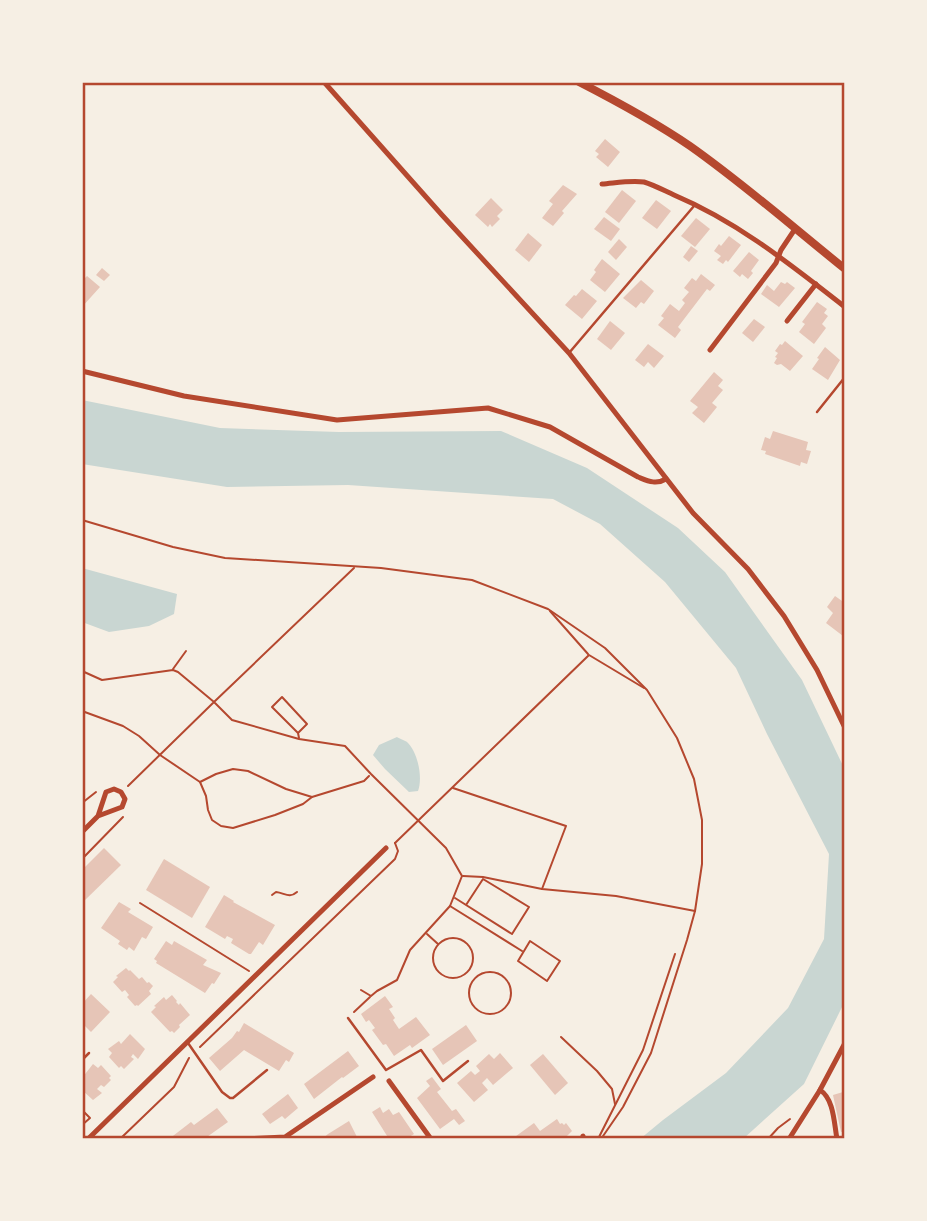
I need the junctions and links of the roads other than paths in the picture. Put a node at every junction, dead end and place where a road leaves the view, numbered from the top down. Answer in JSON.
{"nodes":[{"id":1,"x":579,"y":82,"type":"edge"},
{"id":2,"x":325,"y":83,"type":"edge"},
{"id":3,"x":602,"y":184,"type":"dead end"},
{"id":4,"x":695,"y":204,"type":"junction"},
{"id":5,"x":795,"y":229,"type":"junction"},
{"id":6,"x":778,"y":255,"type":"junction"},
{"id":7,"x":845,"y":269,"type":"edge"},
{"id":8,"x":816,"y":284,"type":"junction"},
{"id":9,"x":845,"y":307,"type":"edge"},
{"id":10,"x":787,"y":321,"type":"dead end"},
{"id":11,"x":710,"y":350,"type":"dead end"},
{"id":12,"x":569,"y":353,"type":"junction"},
{"id":13,"x":82,"y":371,"type":"edge"},
{"id":14,"x":845,"y":377,"type":"edge"},
{"id":15,"x":817,"y":412,"type":"dead end"},
{"id":16,"x":666,"y":479,"type":"junction"},
{"id":17,"x":845,"y":728,"type":"edge"},
{"id":18,"x":98,"y":816,"type":"junction"},
{"id":19,"x":82,"y":832,"type":"edge"},
{"id":20,"x":386,"y":848,"type":"dead end"},
{"id":21,"x":348,"y":1018,"type":"road end"},
{"id":22,"x":188,"y":1042,"type":"junction"},
{"id":23,"x":845,"y":1042,"type":"edge"},
{"id":24,"x":89,"y":1053,"type":"dead end"},
{"id":25,"x":82,"y":1060,"type":"edge"},
{"id":26,"x":468,"y":1061,"type":"dead end"},
{"id":27,"x":267,"y":1070,"type":"dead end"},
{"id":28,"x":373,"y":1077,"type":"dead end"},
{"id":29,"x":389,"y":1081,"type":"dead end"},
{"id":30,"x":820,"y":1090,"type":"junction"},
{"id":31,"x":85,"y":1138,"type":"edge"},
{"id":32,"x":244,"y":1139,"type":"edge"},
{"id":33,"x":431,"y":1139,"type":"edge"},
{"id":34,"x":789,"y":1139,"type":"edge"},
{"id":35,"x":837,"y":1139,"type":"edge"}],
"edges":[{"from":1,"to":5,"type":"main road"},
{"from":2,"to":12,"type":"street"},
{"from":3,"to":4,"type":"street"},
{"from":4,"to":6,"type":"street"},
{"from":4,"to":12,"type":"lane"},
{"from":5,"to":6,"type":"street"},
{"from":5,"to":7,"type":"main road"},
{"from":6,"to":8,"type":"street"},
{"from":6,"to":11,"type":"street"},
{"from":8,"to":9,"type":"street"},
{"from":8,"to":10,"type":"street"},
{"from":12,"to":16,"type":"street"},
{"from":13,"to":16,"type":"street"},
{"from":14,"to":15,"type":"lane"},
{"from":16,"to":17,"type":"street"},
{"from":18,"to":18,"type":"street"},
{"from":18,"to":19,"type":"street"},
{"from":20,"to":22,"type":"street"},
{"from":21,"to":26,"type":"lane"},
{"from":22,"to":27,"type":"lane"},
{"from":22,"to":31,"type":"street"},
{"from":23,"to":30,"type":"street"},
{"from":24,"to":25,"type":"lane"},
{"from":28,"to":32,"type":"street"},
{"from":29,"to":33,"type":"street"},
{"from":30,"to":34,"type":"street"},
{"from":30,"to":35,"type":"street"}]}
